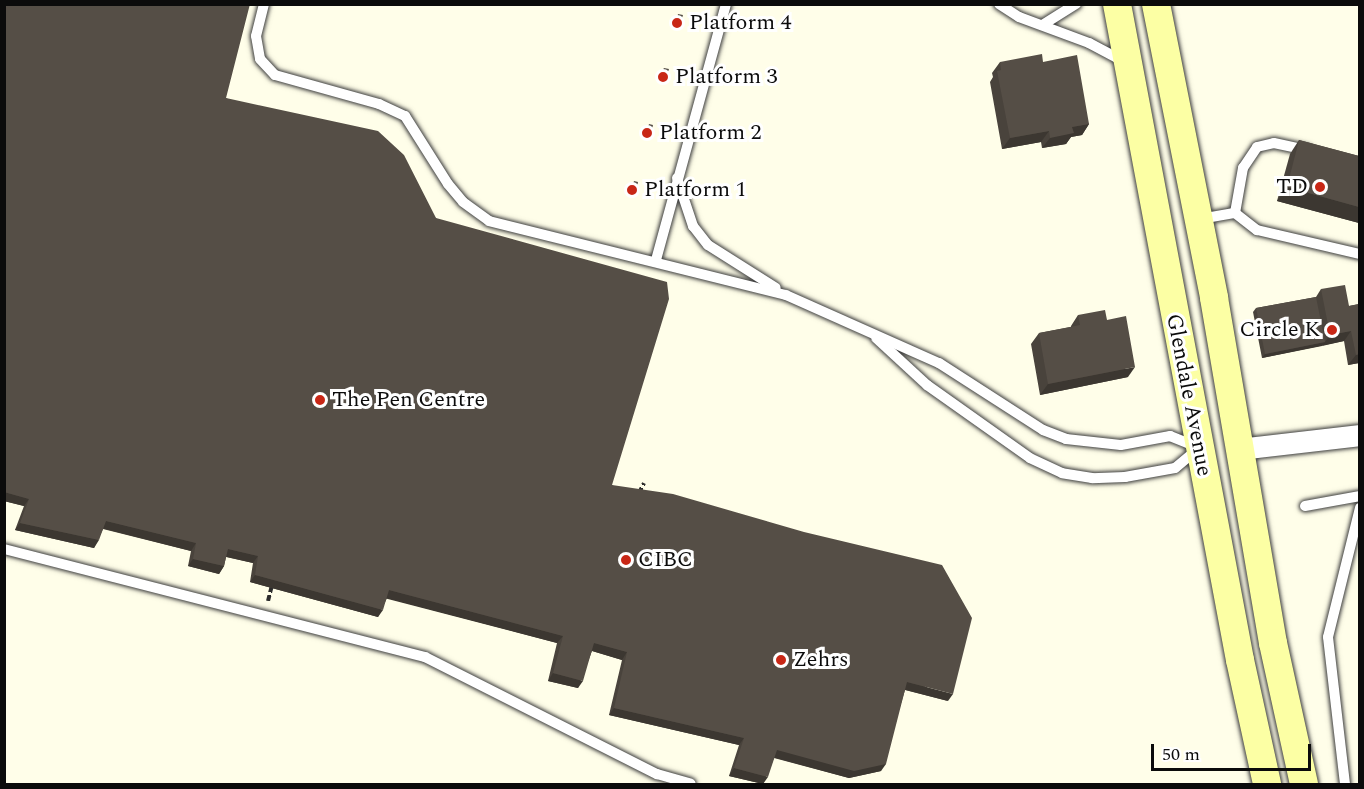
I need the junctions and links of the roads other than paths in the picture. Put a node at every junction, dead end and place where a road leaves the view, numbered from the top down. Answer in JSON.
{"nodes":[{"id":1,"x":264,"y":4,"type":"edge"},
{"id":2,"x":726,"y":4,"type":"edge"},
{"id":3,"x":999,"y":4,"type":"edge"},
{"id":4,"x":1076,"y":4,"type":"edge"},
{"id":5,"x":1117,"y":4,"type":"edge"},
{"id":6,"x":1156,"y":4,"type":"edge"},
{"id":7,"x":1044,"y":24,"type":"junction"},
{"id":8,"x":1128,"y":65,"type":"junction"},
{"id":9,"x":1317,"y":153,"type":"edge"},
{"id":10,"x":677,"y":178,"type":"junction"},
{"id":11,"x":1235,"y":213,"type":"junction"},
{"id":12,"x":1200,"y":219,"type":"junction"},
{"id":13,"x":1359,"y":254,"type":"edge"},
{"id":14,"x":656,"y":260,"type":"junction"},
{"id":15,"x":786,"y":294,"type":"junction"},
{"id":16,"x":876,"y":338,"type":"junction"},
{"id":17,"x":1359,"y":435,"type":"edge"},
{"id":18,"x":1199,"y":448,"type":"junction"},
{"id":19,"x":1239,"y":449,"type":"junction"},
{"id":20,"x":1359,"y":496,"type":"edge"},
{"id":21,"x":1305,"y":507,"type":"dead end"},
{"id":22,"x":1359,"y":508,"type":"edge"},
{"id":23,"x":4,"y":549,"type":"edge"},
{"id":24,"x":690,"y":784,"type":"edge"},
{"id":25,"x":1267,"y":784,"type":"edge"},
{"id":26,"x":1304,"y":784,"type":"edge"},
{"id":27,"x":1345,"y":784,"type":"edge"}],
"edges":[{"from":1,"to":14,"type":"lane"},
{"from":2,"to":10,"type":"lane"},
{"from":3,"to":7,"type":"lane"},
{"from":4,"to":7,"type":"lane"},
{"from":5,"to":8,"type":"main road","name":"Glendale Avenue"},
{"from":6,"to":12,"type":"main road","name":"Glendale Avenue"},
{"from":7,"to":8,"type":"lane"},
{"from":8,"to":18,"type":"main road","name":"Glendale Avenue"},
{"from":9,"to":11,"type":"lane"},
{"from":10,"to":14,"type":"lane"},
{"from":10,"to":15,"type":"lane"},
{"from":11,"to":12,"type":"lane"},
{"from":11,"to":13,"type":"lane"},
{"from":12,"to":19,"type":"main road","name":"Glendale Avenue"},
{"from":14,"to":15,"type":"lane"},
{"from":15,"to":16,"type":"lane"},
{"from":16,"to":18,"type":"lane"},
{"from":16,"to":18,"type":"lane"},
{"from":17,"to":19,"type":"street"},
{"from":18,"to":19,"type":"main road"},
{"from":18,"to":25,"type":"main road","name":"Glendale Avenue"},
{"from":19,"to":26,"type":"main road","name":"Glendale Avenue"},
{"from":20,"to":21,"type":"lane"},
{"from":22,"to":27,"type":"lane"},
{"from":23,"to":24,"type":"lane"}]}
